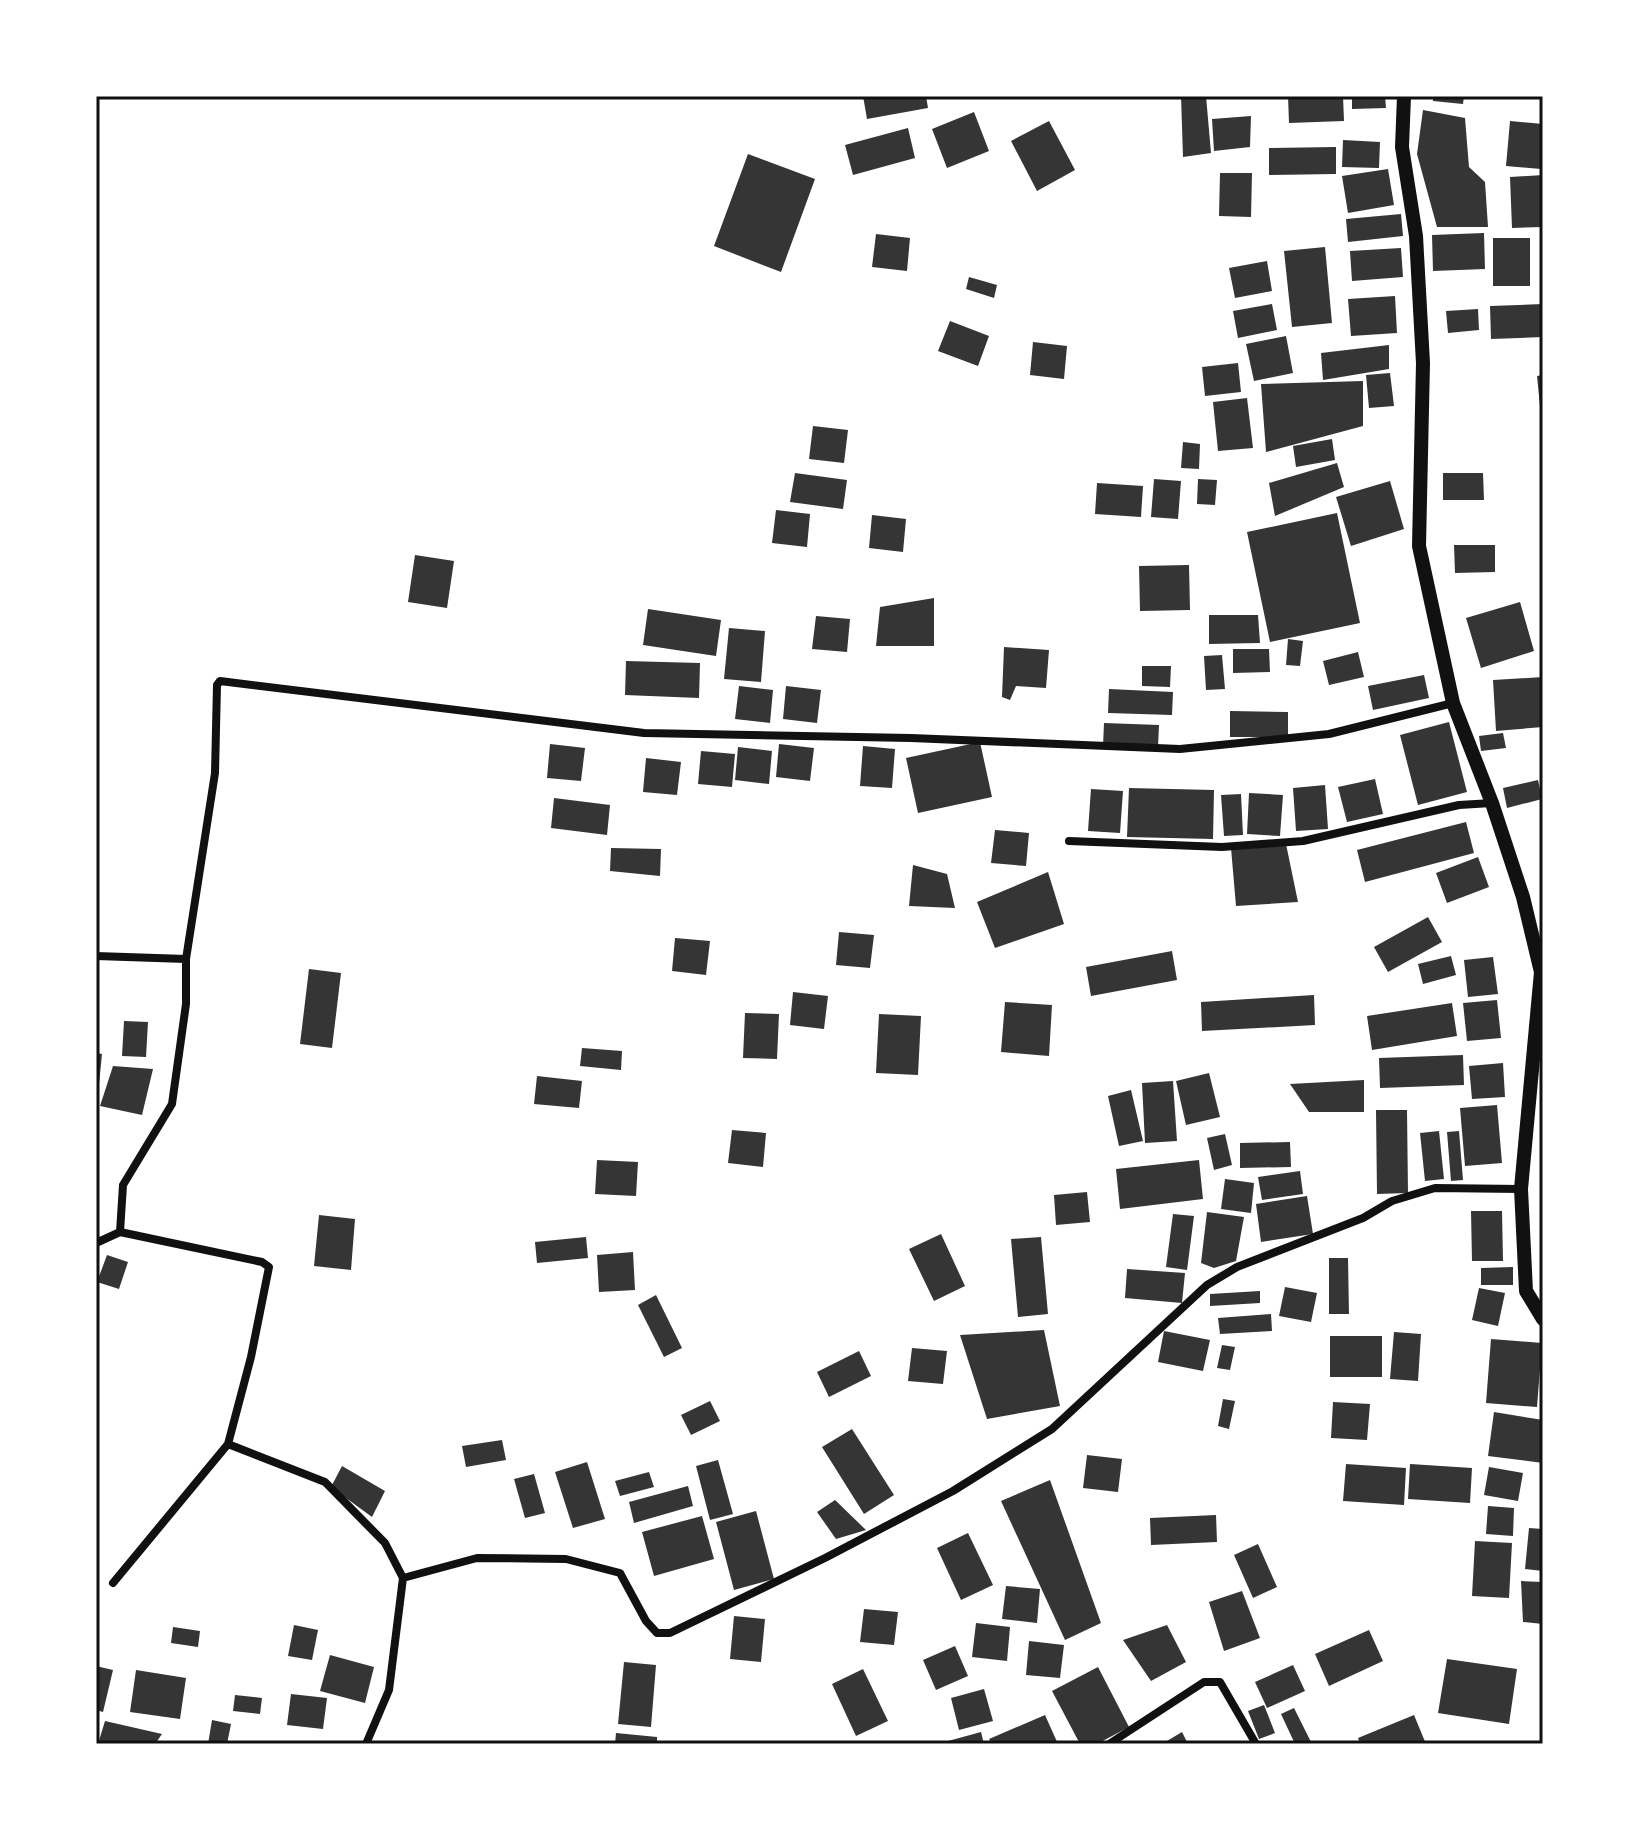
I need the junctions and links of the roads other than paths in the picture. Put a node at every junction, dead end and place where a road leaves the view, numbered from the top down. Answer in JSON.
{"nodes":[{"id":1,"x":1404,"y":96,"type":"edge"},
{"id":2,"x":1453,"y":703,"type":"junction"},
{"id":3,"x":1492,"y":803,"type":"junction"},
{"id":4,"x":1069,"y":841,"type":"dead end"},
{"id":5,"x":96,"y":956,"type":"edge"},
{"id":6,"x":186,"y":959,"type":"junction"},
{"id":7,"x":1521,"y":1189,"type":"junction"},
{"id":8,"x":120,"y":1232,"type":"junction"},
{"id":9,"x":96,"y":1243,"type":"edge"},
{"id":10,"x":1543,"y":1319,"type":"edge"},
{"id":11,"x":228,"y":1444,"type":"junction"},
{"id":12,"x":403,"y":1578,"type":"junction"},
{"id":13,"x":113,"y":1583,"type":"dead end"},
{"id":14,"x":366,"y":1744,"type":"edge"},
{"id":15,"x":1109,"y":1744,"type":"edge"},
{"id":16,"x":1256,"y":1744,"type":"edge"}],
"edges":[{"from":1,"to":2,"type":"street"},
{"from":2,"to":3,"type":"street"},
{"from":2,"to":6,"type":"street"},
{"from":3,"to":4,"type":"street"},
{"from":3,"to":7,"type":"street"},
{"from":5,"to":6,"type":"street"},
{"from":6,"to":8,"type":"street"},
{"from":7,"to":10,"type":"street"},
{"from":7,"to":12,"type":"street"},
{"from":8,"to":9,"type":"street"},
{"from":8,"to":11,"type":"street"},
{"from":11,"to":12,"type":"street"},
{"from":11,"to":13,"type":"street"},
{"from":12,"to":14,"type":"street"},
{"from":15,"to":16,"type":"street"}]}
